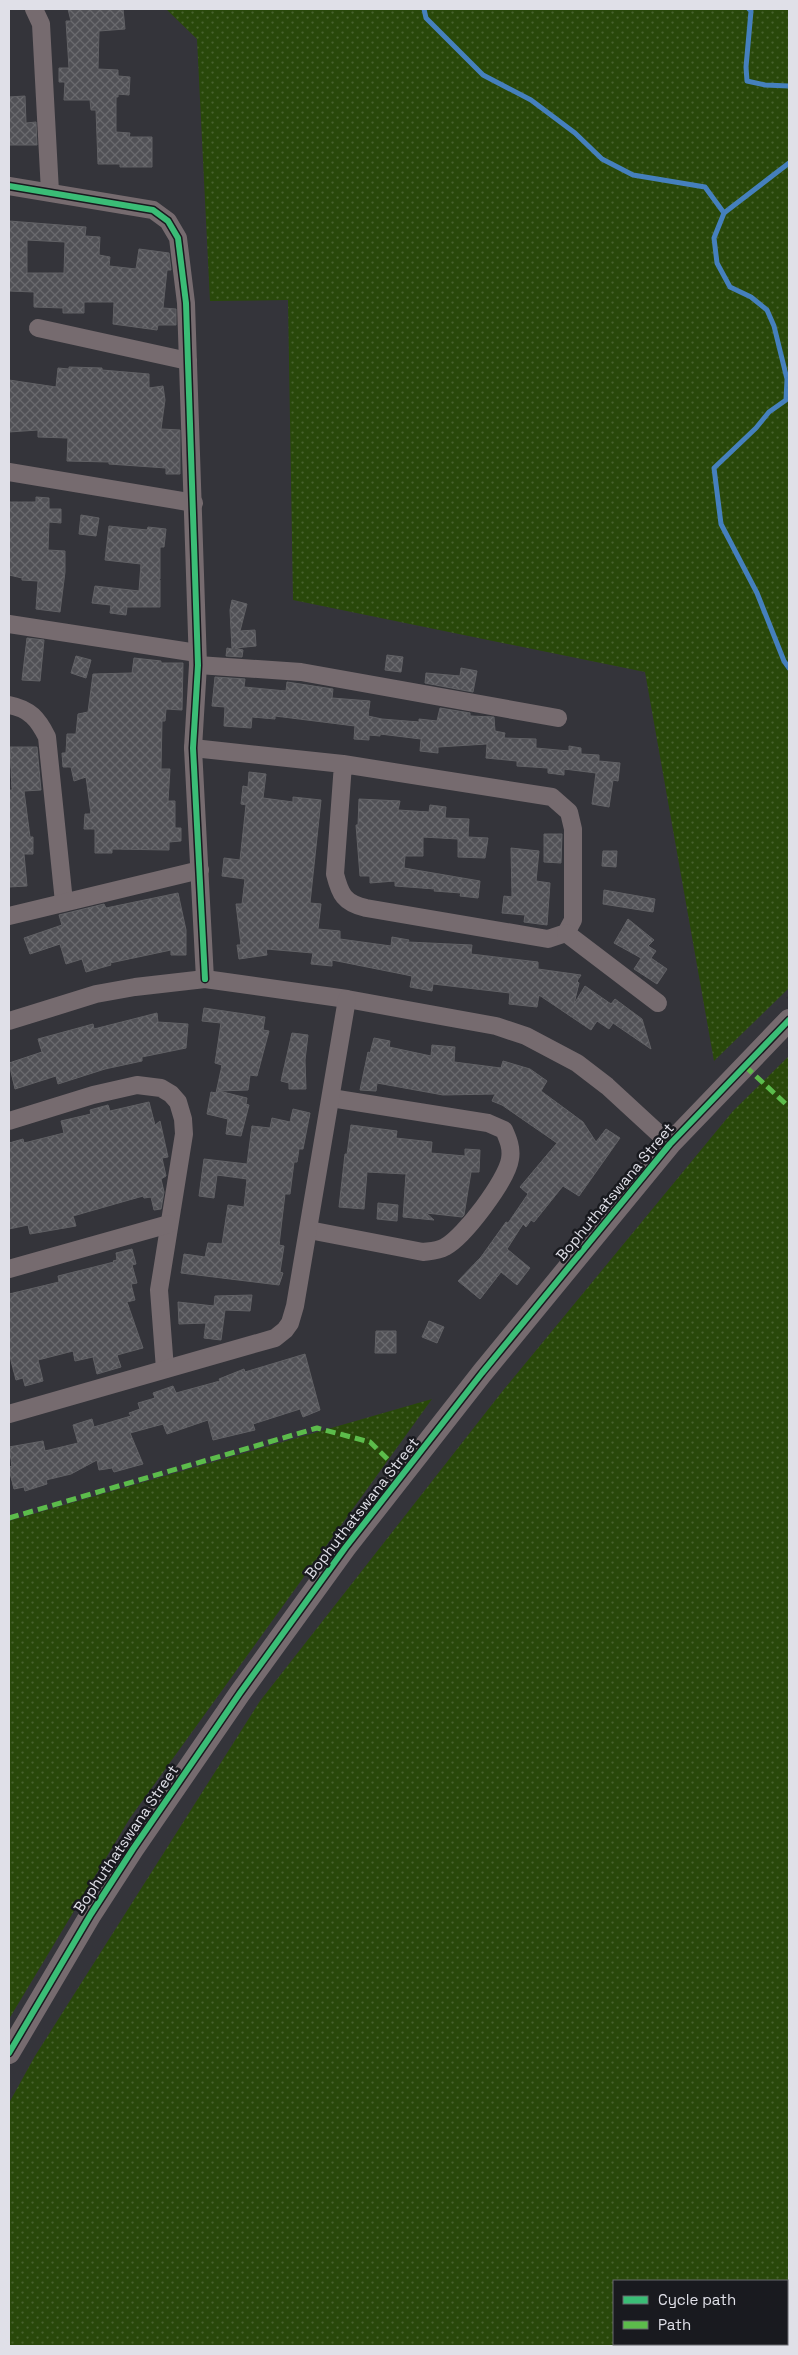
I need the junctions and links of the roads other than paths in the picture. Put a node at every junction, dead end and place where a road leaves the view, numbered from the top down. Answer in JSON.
{"nodes":[{"id":1,"x":34,"y":9,"type":"edge"},
{"id":2,"x":9,"y":186,"type":"edge"},
{"id":3,"x":50,"y":192,"type":"junction"},
{"id":4,"x":38,"y":328,"type":"dead end"},
{"id":5,"x":188,"y":361,"type":"junction"},
{"id":6,"x":9,"y":472,"type":"edge"},
{"id":7,"x":194,"y":502,"type":"junction"},
{"id":8,"x":9,"y":624,"type":"edge"},
{"id":9,"x":197,"y":659,"type":"junction"},
{"id":10,"x":9,"y":705,"type":"edge"},
{"id":11,"x":558,"y":718,"type":"dead end"},
{"id":12,"x":193,"y":748,"type":"junction"},
{"id":13,"x":343,"y":764,"type":"junction"},
{"id":14,"x":200,"y":870,"type":"junction"},
{"id":15,"x":64,"y":902,"type":"junction"},
{"id":16,"x":9,"y":916,"type":"edge"},
{"id":17,"x":566,"y":934,"type":"junction"},
{"id":18,"x":205,"y":979,"type":"junction"},
{"id":19,"x":348,"y":999,"type":"junction"},
{"id":20,"x":658,"y":1003,"type":"dead end"},
{"id":21,"x":789,"y":1020,"type":"edge"},
{"id":22,"x":9,"y":1021,"type":"edge"},
{"id":23,"x":331,"y":1098,"type":"junction"},
{"id":24,"x":9,"y":1121,"type":"edge"},
{"id":25,"x":670,"y":1144,"type":"junction"},
{"id":26,"x":169,"y":1224,"type":"junction"},
{"id":27,"x":309,"y":1230,"type":"junction"},
{"id":28,"x":9,"y":1269,"type":"edge"},
{"id":29,"x":165,"y":1370,"type":"junction"},
{"id":30,"x":9,"y":1414,"type":"edge"},
{"id":31,"x":9,"y":2053,"type":"edge"}],
"edges":[{"from":1,"to":3,"type":"street"},
{"from":2,"to":3,"type":"street"},
{"from":3,"to":5,"type":"street"},
{"from":4,"to":5,"type":"street"},
{"from":5,"to":7,"type":"street"},
{"from":6,"to":7,"type":"street"},
{"from":7,"to":9,"type":"street"},
{"from":8,"to":9,"type":"street"},
{"from":9,"to":11,"type":"street"},
{"from":9,"to":12,"type":"street"},
{"from":10,"to":15,"type":"street"},
{"from":12,"to":13,"type":"street"},
{"from":12,"to":14,"type":"street"},
{"from":13,"to":17,"type":"street"},
{"from":13,"to":17,"type":"street"},
{"from":14,"to":15,"type":"street"},
{"from":14,"to":18,"type":"street"},
{"from":15,"to":16,"type":"street"},
{"from":17,"to":20,"type":"street"},
{"from":18,"to":19,"type":"street"},
{"from":18,"to":22,"type":"street"},
{"from":19,"to":23,"type":"street"},
{"from":19,"to":25,"type":"street"},
{"from":21,"to":25,"type":"street","name":"Bophuthatswana Street"},
{"from":23,"to":27,"type":"street"},
{"from":23,"to":27,"type":"street"},
{"from":24,"to":26,"type":"street"},
{"from":25,"to":31,"type":"street","name":"Bophuthatswana Street"},
{"from":26,"to":28,"type":"street"},
{"from":26,"to":29,"type":"street"},
{"from":27,"to":29,"type":"street"},
{"from":29,"to":30,"type":"street"}]}
